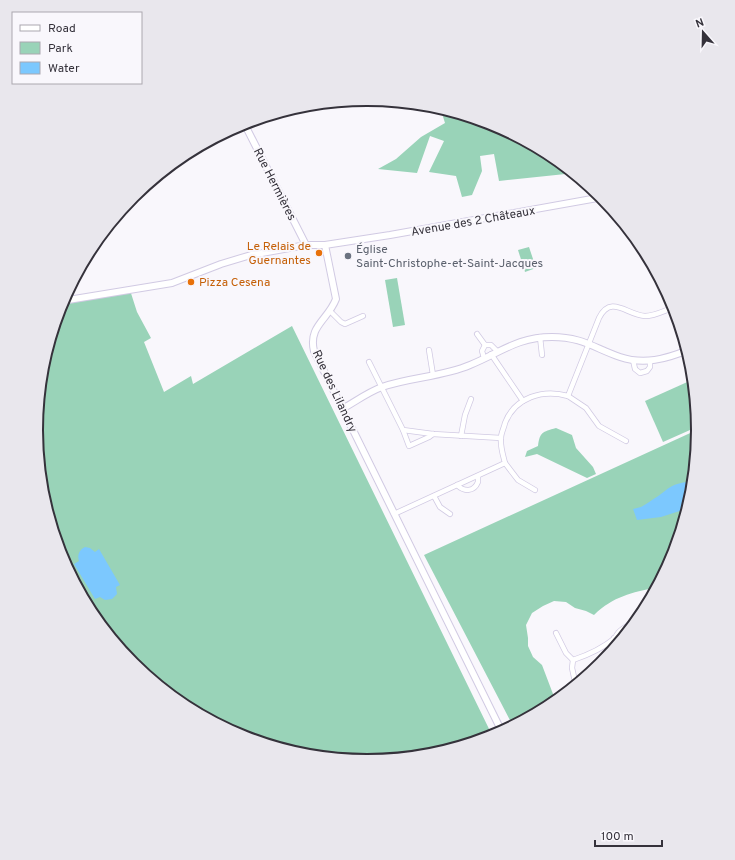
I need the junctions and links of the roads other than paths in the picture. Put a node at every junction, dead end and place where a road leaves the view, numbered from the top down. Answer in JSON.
{"nodes":[{"id":1,"x":247,"y":129,"type":"edge"},
{"id":2,"x":594,"y":199,"type":"edge"},
{"id":3,"x":306,"y":245,"type":"junction"},
{"id":4,"x":325,"y":245,"type":"junction"},
{"id":5,"x":71,"y":300,"type":"edge"},
{"id":6,"x":668,"y":309,"type":"edge"},
{"id":7,"x":330,"y":311,"type":"junction"},
{"id":8,"x":363,"y":316,"type":"dead end"},
{"id":9,"x":477,"y":334,"type":"dead end"},
{"id":10,"x":540,"y":337,"type":"junction"},
{"id":11,"x":589,"y":343,"type":"junction"},
{"id":12,"x":485,"y":345,"type":"junction"},
{"id":13,"x":429,"y":350,"type":"dead end"},
{"id":14,"x":497,"y":351,"type":"junction"},
{"id":15,"x":682,"y":352,"type":"edge"},
{"id":16,"x":491,"y":354,"type":"junction"},
{"id":17,"x":542,"y":355,"type":"dead end"},
{"id":18,"x":484,"y":358,"type":"junction"},
{"id":19,"x":633,"y":360,"type":"junction"},
{"id":20,"x":650,"y":361,"type":"junction"},
{"id":21,"x":369,"y":362,"type":"dead end"},
{"id":22,"x":433,"y":375,"type":"junction"},
{"id":23,"x":381,"y":387,"type":"junction"},
{"id":24,"x":568,"y":396,"type":"junction"},
{"id":25,"x":471,"y":399,"type":"dead end"},
{"id":26,"x":523,"y":401,"type":"junction"},
{"id":27,"x":342,"y":409,"type":"junction"},
{"id":28,"x":403,"y":430,"type":"junction"},
{"id":29,"x":433,"y":434,"type":"junction"},
{"id":30,"x":461,"y":436,"type":"junction"},
{"id":31,"x":501,"y":438,"type":"junction"},
{"id":32,"x":626,"y":441,"type":"dead end"},
{"id":33,"x":505,"y":463,"type":"junction"},
{"id":34,"x":478,"y":476,"type":"junction"},
{"id":35,"x":457,"y":485,"type":"junction"},
{"id":36,"x":535,"y":490,"type":"dead end"},
{"id":37,"x":434,"y":496,"type":"junction"},
{"id":38,"x":394,"y":514,"type":"junction"},
{"id":39,"x":450,"y":514,"type":"dead end"},
{"id":40,"x":626,"y":627,"type":"edge"},
{"id":41,"x":556,"y":633,"type":"dead end"},
{"id":42,"x":614,"y":638,"type":"joint"},
{"id":43,"x":573,"y":660,"type":"junction"},
{"id":44,"x":575,"y":679,"type":"edge"},
{"id":45,"x":499,"y":727,"type":"edge"}],
"edges":[{"from":1,"to":3,"type":"main road","name":"Rue Hermières"},
{"from":2,"to":4,"type":"main road","name":"Avenue des 2 Châteaux"},
{"from":3,"to":4,"type":"main road","name":"Avenue des 2 Châteaux"},
{"from":3,"to":5,"type":"main road","name":"Avenue des 2 Châteaux"},
{"from":4,"to":7,"type":"main road","name":"Rue des Lilandry"},
{"from":6,"to":11,"type":"street"},
{"from":7,"to":8,"type":"street"},
{"from":7,"to":27,"type":"main road","name":"Rue des Lilandry"},
{"from":9,"to":12,"type":"street"},
{"from":10,"to":11,"type":"main road"},
{"from":10,"to":14,"type":"main road"},
{"from":10,"to":17,"type":"street"},
{"from":11,"to":19,"type":"main road"},
{"from":11,"to":24,"type":"street"},
{"from":12,"to":14,"type":"street"},
{"from":12,"to":18,"type":"street"},
{"from":13,"to":22,"type":"street"},
{"from":14,"to":16,"type":"main road"},
{"from":15,"to":20,"type":"main road"},
{"from":16,"to":18,"type":"main road"},
{"from":16,"to":26,"type":"street"},
{"from":18,"to":22,"type":"main road"},
{"from":19,"to":20,"type":"main road"},
{"from":19,"to":20,"type":"street"},
{"from":21,"to":23,"type":"street"},
{"from":22,"to":23,"type":"main road"},
{"from":23,"to":27,"type":"main road"},
{"from":23,"to":28,"type":"street"},
{"from":24,"to":26,"type":"street"},
{"from":24,"to":32,"type":"street"},
{"from":25,"to":30,"type":"street"},
{"from":26,"to":31,"type":"street"},
{"from":27,"to":38,"type":"main road","name":"Rue des Lilandry"},
{"from":28,"to":29,"type":"street"},
{"from":28,"to":29,"type":"street"},
{"from":29,"to":30,"type":"street"},
{"from":30,"to":31,"type":"street"},
{"from":31,"to":33,"type":"street"},
{"from":33,"to":34,"type":"street"},
{"from":33,"to":36,"type":"street"},
{"from":34,"to":35,"type":"street"},
{"from":34,"to":35,"type":"street"},
{"from":35,"to":37,"type":"street"},
{"from":37,"to":38,"type":"street"},
{"from":37,"to":39,"type":"street"},
{"from":38,"to":45,"type":"main road","name":"Rue des Lilandry"},
{"from":40,"to":42,"type":"street"},
{"from":41,"to":43,"type":"street"},
{"from":42,"to":43,"type":"street"},
{"from":43,"to":44,"type":"street"}]}
